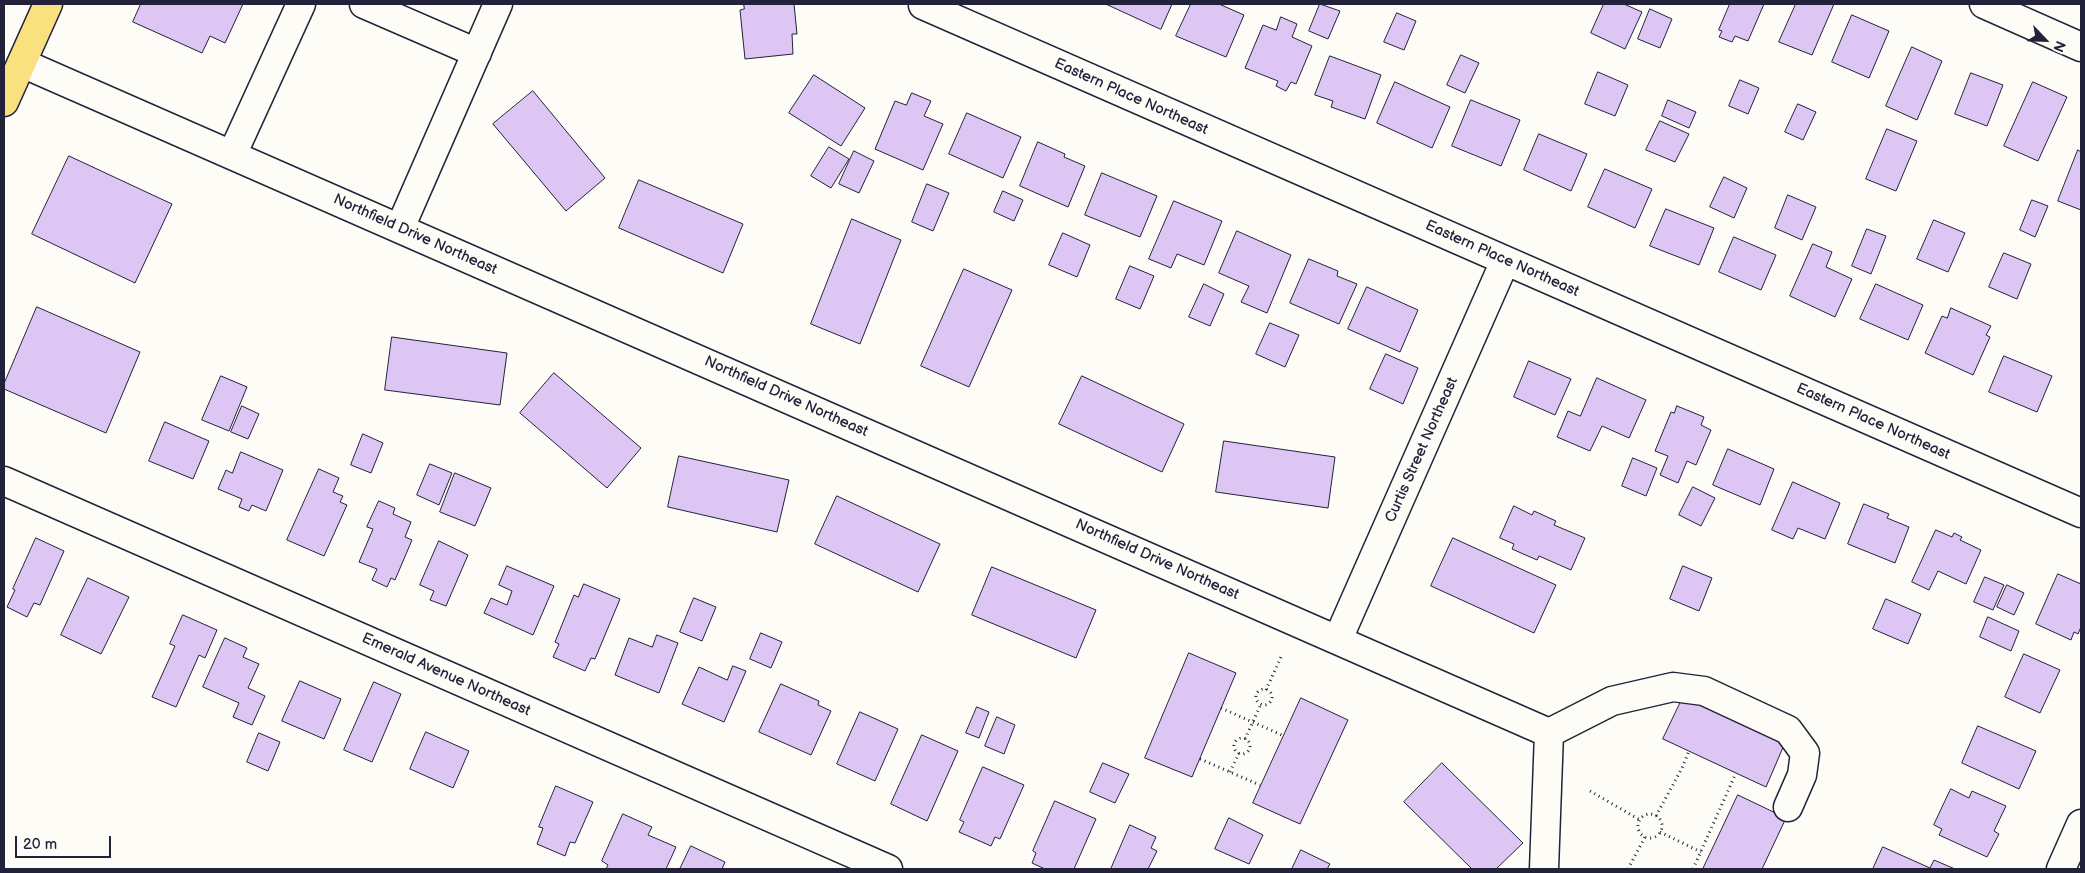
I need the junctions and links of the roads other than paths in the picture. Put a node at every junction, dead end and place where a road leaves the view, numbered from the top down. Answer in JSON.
{"nodes":[{"id":1,"x":48,"y":4,"type":"edge"},
{"id":2,"x":301,"y":4,"type":"edge"},
{"id":3,"x":364,"y":4,"type":"edge"},
{"id":4,"x":498,"y":4,"type":"edge"},
{"id":5,"x":1984,"y":4,"type":"edge"},
{"id":6,"x":923,"y":5,"type":"dead end"},
{"id":7,"x":2081,"y":47,"type":"edge"},
{"id":8,"x":477,"y":53,"type":"junction"},
{"id":9,"x":22,"y":63,"type":"junction"},
{"id":10,"x":4,"y":102,"type":"edge"},
{"id":11,"x":232,"y":155,"type":"junction"},
{"id":12,"x":400,"y":228,"type":"junction"},
{"id":13,"x":1505,"y":260,"type":"junction"},
{"id":14,"x":4,"y":481,"type":"edge"},
{"id":15,"x":2081,"y":513,"type":"edge"},
{"id":16,"x":1338,"y":639,"type":"junction"},
{"id":17,"x":1549,"y":733,"type":"junction"},
{"id":18,"x":1788,"y":807,"type":"dead end"},
{"id":19,"x":2081,"y":824,"type":"edge"},
{"id":20,"x":888,"y":869,"type":"edge"},
{"id":21,"x":1544,"y":869,"type":"edge"},
{"id":22,"x":2061,"y":869,"type":"edge"}],
"edges":[{"from":1,"to":9,"type":"main road"},
{"from":2,"to":11,"type":"street"},
{"from":3,"to":8,"type":"street"},
{"from":4,"to":8,"type":"street"},
{"from":5,"to":7,"type":"street"},
{"from":6,"to":13,"type":"street","name":"Eastern Place Northeast"},
{"from":8,"to":12,"type":"street"},
{"from":9,"to":10,"type":"main road"},
{"from":9,"to":11,"type":"street","name":"Northfield Drive Northeast"},
{"from":11,"to":12,"type":"street","name":"Northfield Drive Northeast"},
{"from":12,"to":16,"type":"street","name":"Northfield Drive Northeast"},
{"from":13,"to":15,"type":"street","name":"Eastern Place Northeast"},
{"from":13,"to":16,"type":"street","name":"Curtis Street Northeast"},
{"from":14,"to":20,"type":"street","name":"Emerald Avenue Northeast"},
{"from":16,"to":17,"type":"street","name":"Northfield Drive Northeast"},
{"from":17,"to":18,"type":"street"},
{"from":17,"to":21,"type":"street"},
{"from":19,"to":22,"type":"street"}]}
